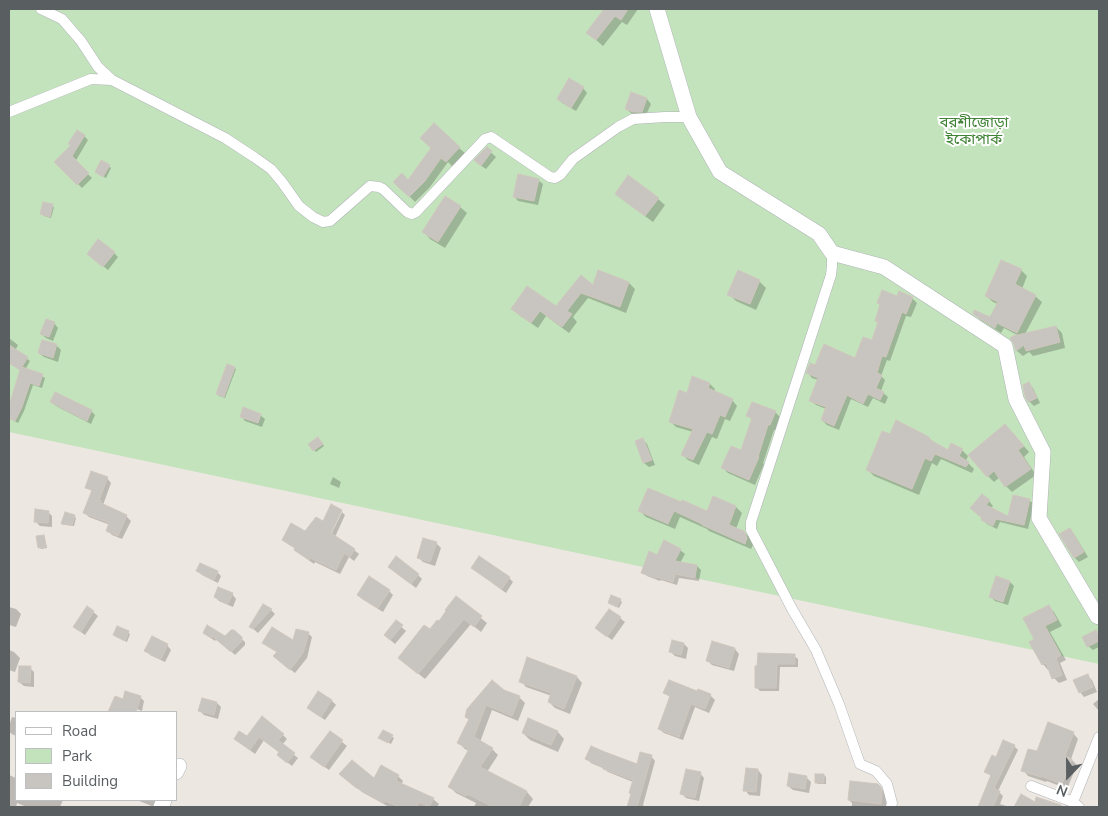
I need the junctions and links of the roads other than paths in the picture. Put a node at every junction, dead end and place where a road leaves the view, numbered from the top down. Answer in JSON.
{"nodes":[{"id":1,"x":41,"y":9,"type":"edge"},
{"id":2,"x":657,"y":9,"type":"edge"},
{"id":3,"x":112,"y":80,"type":"junction"},
{"id":4,"x":9,"y":112,"type":"edge"},
{"id":5,"x":689,"y":118,"type":"junction"},
{"id":6,"x":832,"y":253,"type":"junction"},
{"id":7,"x":1099,"y":617,"type":"edge"},
{"id":8,"x":1099,"y":737,"type":"edge"},
{"id":9,"x":1031,"y":786,"type":"dead end"},
{"id":10,"x":1076,"y":805,"type":"edge"},
{"id":11,"x":891,"y":807,"type":"edge"}],
"edges":[{"from":1,"to":3,"type":"street"},
{"from":2,"to":5,"type":"street"},
{"from":3,"to":4,"type":"street"},
{"from":3,"to":5,"type":"street"},
{"from":5,"to":6,"type":"street"},
{"from":6,"to":7,"type":"street"},
{"from":6,"to":11,"type":"street"},
{"from":8,"to":10,"type":"street"},
{"from":9,"to":10,"type":"street"}]}
